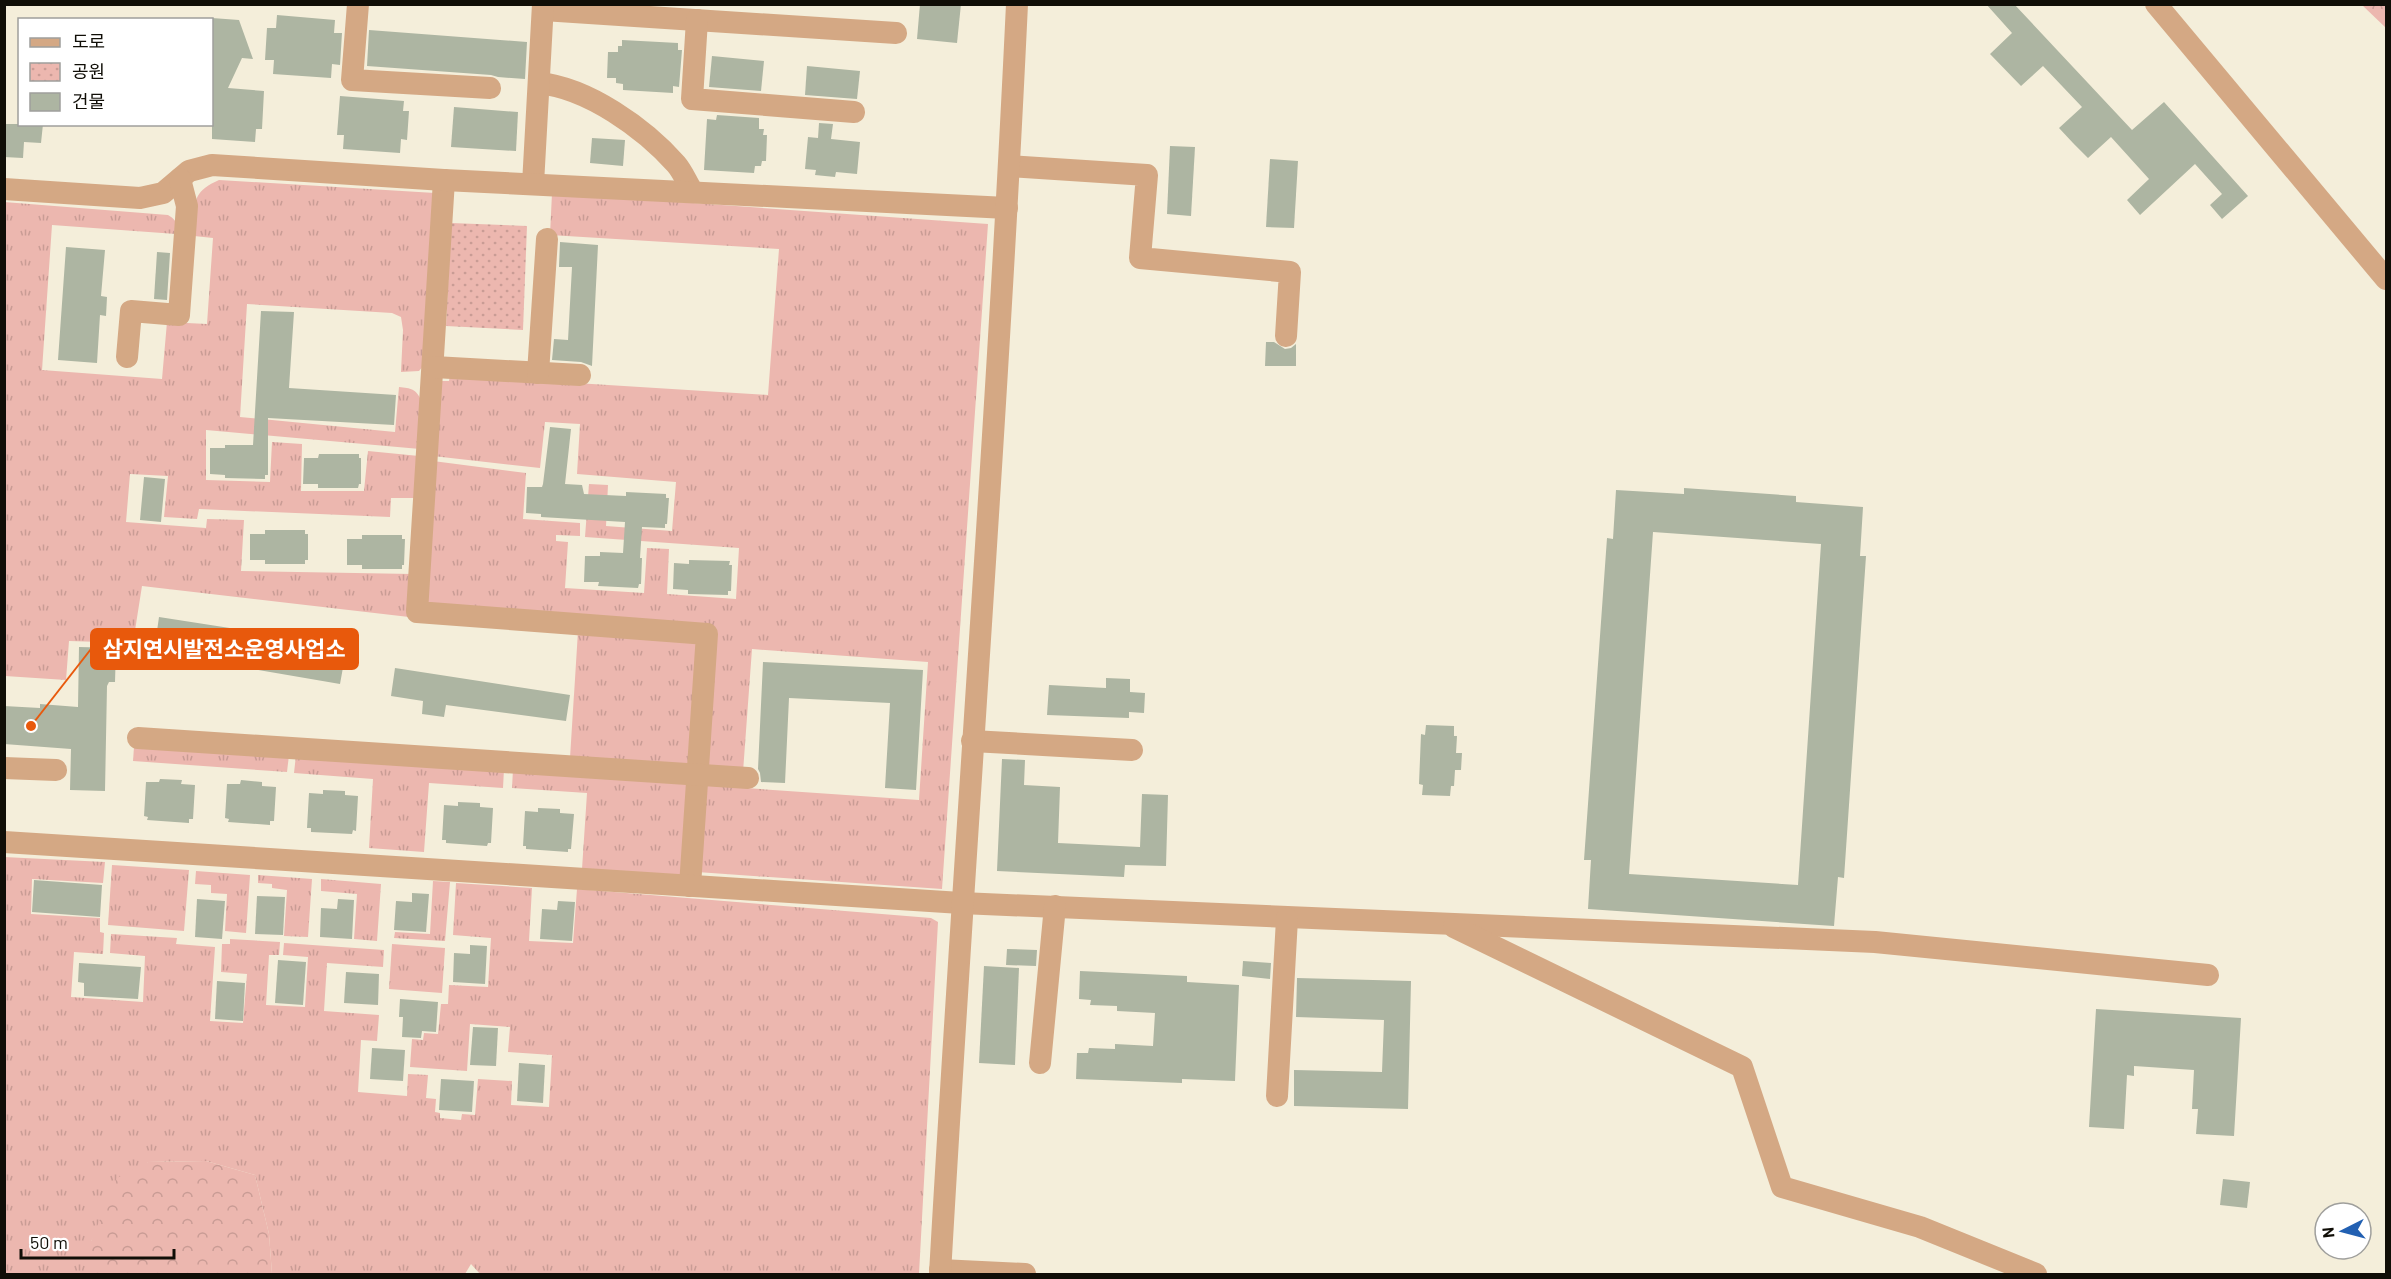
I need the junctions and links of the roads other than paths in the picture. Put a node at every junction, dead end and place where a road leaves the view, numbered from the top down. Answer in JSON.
{"nodes":[{"id":1,"x":358,"y":4,"type":"edge"},
{"id":2,"x":1017,"y":4,"type":"edge"},
{"id":3,"x":2156,"y":4,"type":"edge"},
{"id":4,"x":543,"y":7,"type":"edge"},
{"id":5,"x":697,"y":20,"type":"junction"},
{"id":6,"x":896,"y":33,"type":"dead end"},
{"id":7,"x":539,"y":83,"type":"junction"},
{"id":8,"x":490,"y":88,"type":"dead end"},
{"id":9,"x":854,"y":111,"type":"dead end"},
{"id":10,"x":1009,"y":166,"type":"junction"},
{"id":11,"x":180,"y":178,"type":"junction"},
{"id":12,"x":444,"y":180,"type":"junction"},
{"id":13,"x":532,"y":184,"type":"junction"},
{"id":14,"x":4,"y":189,"type":"edge"},
{"id":15,"x":693,"y":192,"type":"junction"},
{"id":16,"x":1007,"y":208,"type":"junction"},
{"id":17,"x":547,"y":239,"type":"dead end"},
{"id":18,"x":2386,"y":279,"type":"edge"},
{"id":19,"x":1286,"y":336,"type":"dead end"},
{"id":20,"x":127,"y":357,"type":"dead end"},
{"id":21,"x":434,"y":367,"type":"junction"},
{"id":22,"x":538,"y":373,"type":"junction"},
{"id":23,"x":580,"y":375,"type":"dead end"},
{"id":24,"x":138,"y":738,"type":"dead end"},
{"id":25,"x":972,"y":741,"type":"junction"},
{"id":26,"x":1132,"y":750,"type":"dead end"},
{"id":27,"x":4,"y":768,"type":"edge"},
{"id":28,"x":56,"y":770,"type":"dead end"},
{"id":29,"x":697,"y":775,"type":"junction"},
{"id":30,"x":748,"y":778,"type":"dead end"},
{"id":31,"x":4,"y":842,"type":"edge"},
{"id":32,"x":690,"y":886,"type":"junction"},
{"id":33,"x":961,"y":903,"type":"junction"},
{"id":34,"x":1056,"y":906,"type":"junction"},
{"id":35,"x":1287,"y":919,"type":"junction"},
{"id":36,"x":1445,"y":922,"type":"junction"},
{"id":37,"x":2208,"y":975,"type":"dead end"},
{"id":38,"x":1040,"y":1063,"type":"dead end"},
{"id":39,"x":1277,"y":1096,"type":"dead end"},
{"id":40,"x":940,"y":1272,"type":"edge"},
{"id":41,"x":1025,"y":1275,"type":"edge"},
{"id":42,"x":2036,"y":1275,"type":"edge"}],
"edges":[{"from":1,"to":8,"type":"street"},
{"from":2,"to":10,"type":"street"},
{"from":3,"to":18,"type":"street"},
{"from":4,"to":5,"type":"street"},
{"from":4,"to":7,"type":"street"},
{"from":5,"to":6,"type":"street"},
{"from":5,"to":9,"type":"street"},
{"from":7,"to":13,"type":"street"},
{"from":7,"to":15,"type":"street"},
{"from":10,"to":16,"type":"street"},
{"from":10,"to":19,"type":"street"},
{"from":11,"to":12,"type":"street"},
{"from":11,"to":14,"type":"street"},
{"from":11,"to":20,"type":"street"},
{"from":12,"to":13,"type":"street"},
{"from":12,"to":21,"type":"street"},
{"from":13,"to":15,"type":"street"},
{"from":15,"to":16,"type":"street"},
{"from":16,"to":25,"type":"street"},
{"from":17,"to":22,"type":"street"},
{"from":21,"to":22,"type":"street"},
{"from":21,"to":29,"type":"street"},
{"from":22,"to":23,"type":"street"},
{"from":24,"to":29,"type":"street"},
{"from":25,"to":26,"type":"street"},
{"from":25,"to":33,"type":"street"},
{"from":27,"to":28,"type":"street"},
{"from":29,"to":30,"type":"street"},
{"from":29,"to":32,"type":"street"},
{"from":31,"to":32,"type":"street"},
{"from":32,"to":33,"type":"street"},
{"from":33,"to":34,"type":"street"},
{"from":33,"to":40,"type":"street"},
{"from":34,"to":35,"type":"street"},
{"from":34,"to":38,"type":"street"},
{"from":35,"to":36,"type":"street"},
{"from":35,"to":39,"type":"street"},
{"from":36,"to":37,"type":"street"},
{"from":36,"to":42,"type":"street"},
{"from":40,"to":41,"type":"street"}]}
